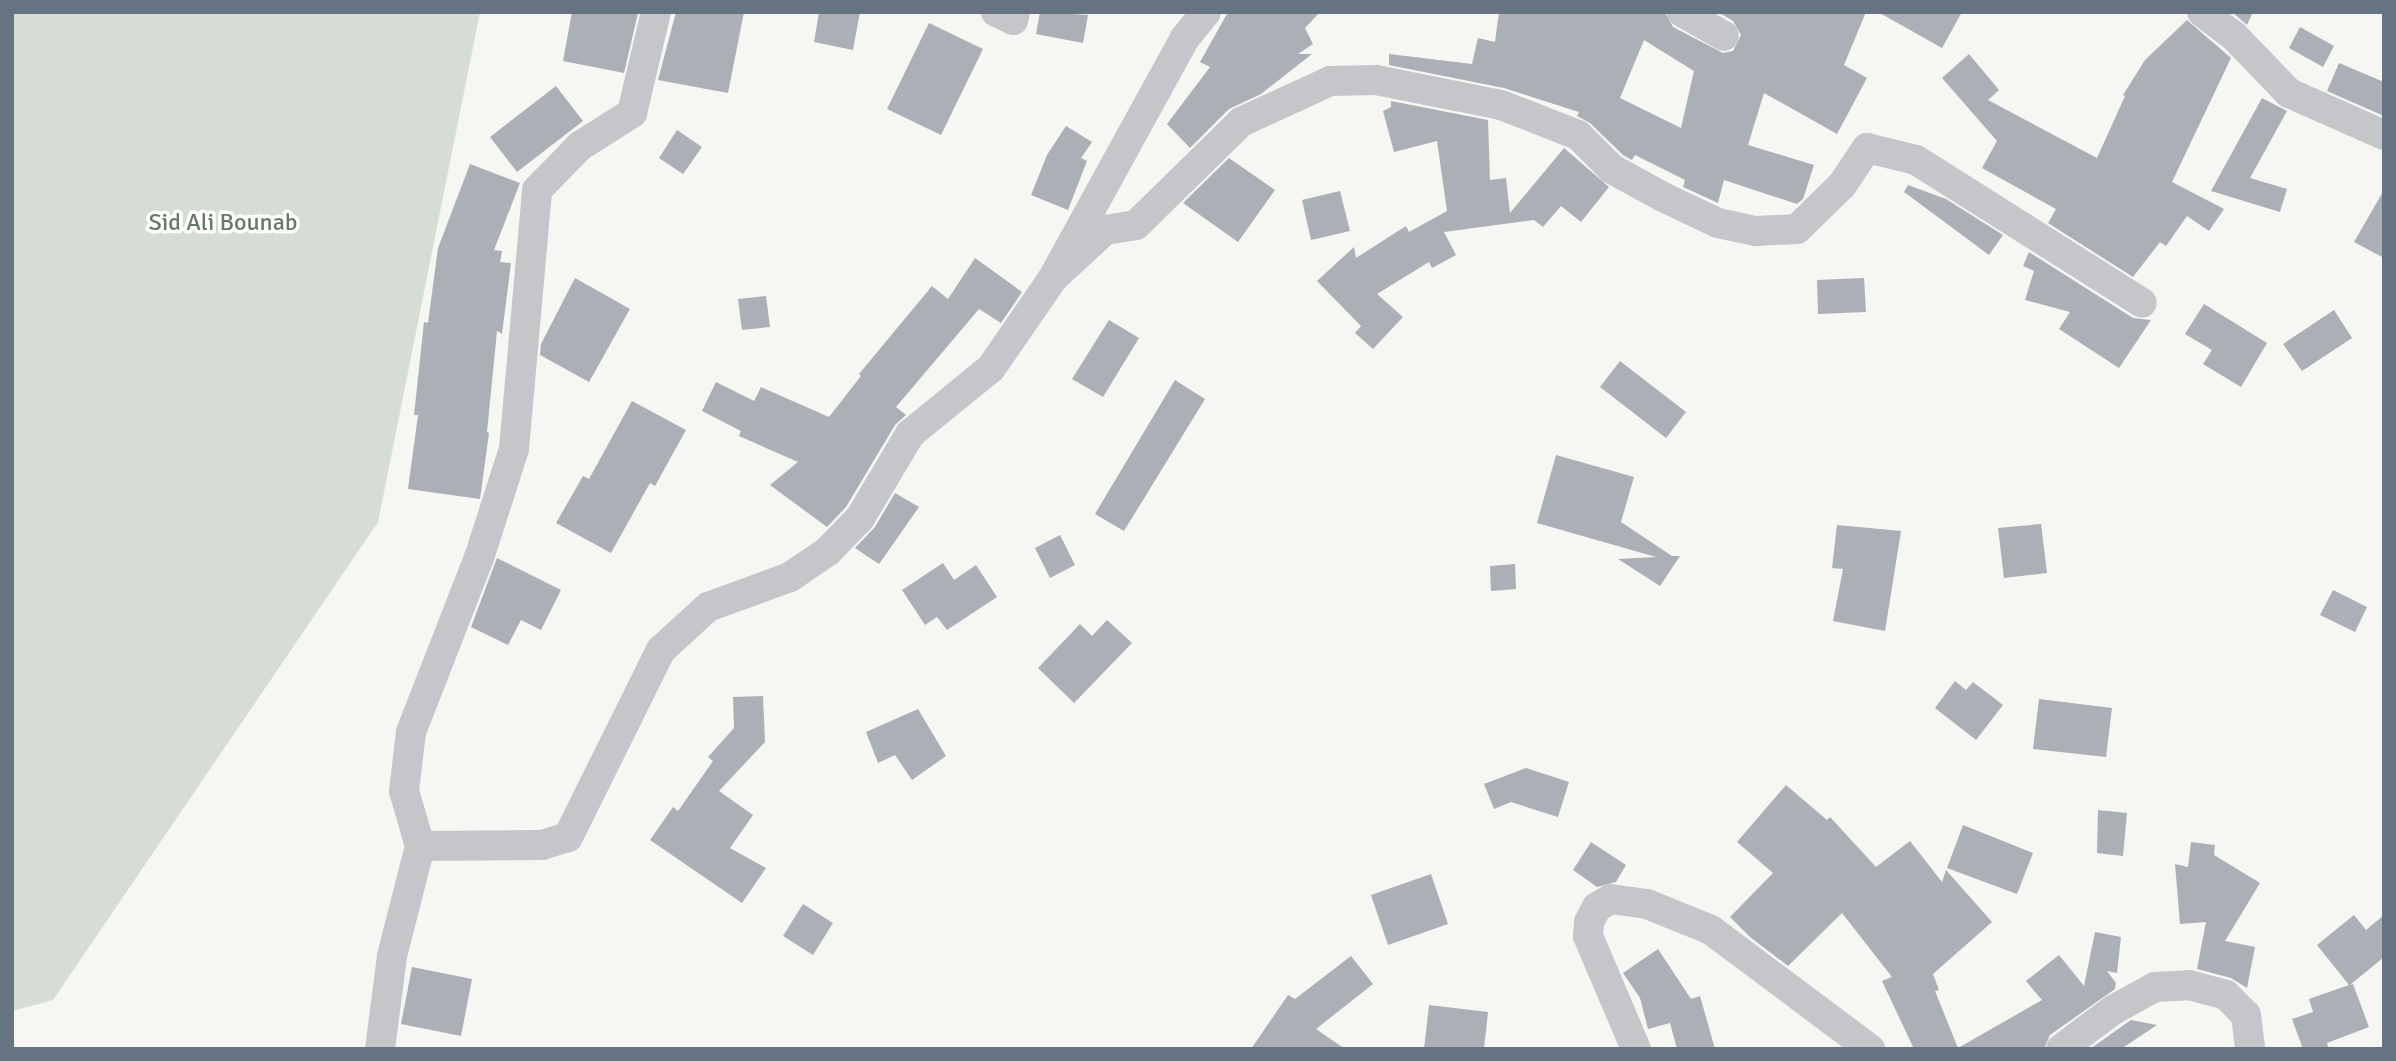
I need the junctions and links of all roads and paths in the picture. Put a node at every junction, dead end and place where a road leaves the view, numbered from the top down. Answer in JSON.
{"nodes":[{"id":1,"x":656,"y":12,"type":"edge"},
{"id":2,"x":996,"y":12,"type":"edge"},
{"id":3,"x":1015,"y":12,"type":"edge"},
{"id":4,"x":1206,"y":12,"type":"edge"},
{"id":5,"x":1682,"y":12,"type":"edge"},
{"id":6,"x":2202,"y":12,"type":"edge"},
{"id":7,"x":1724,"y":36,"type":"dead end"},
{"id":8,"x":2384,"y":135,"type":"edge"},
{"id":9,"x":1053,"y":278,"type":"junction"},
{"id":10,"x":2142,"y":303,"type":"dead end"},
{"id":11,"x":420,"y":846,"type":"junction"},
{"id":12,"x":380,"y":1049,"type":"edge"},
{"id":13,"x":1636,"y":1049,"type":"edge"},
{"id":14,"x":1870,"y":1049,"type":"edge"},
{"id":15,"x":2061,"y":1049,"type":"edge"},
{"id":16,"x":2250,"y":1049,"type":"edge"}],
"edges":[{"from":1,"to":11,"type":"street"},
{"from":2,"to":3,"type":"street"},
{"from":4,"to":9,"type":"street"},
{"from":5,"to":7,"type":"street"},
{"from":6,"to":8,"type":"street"},
{"from":9,"to":10,"type":"street"},
{"from":9,"to":11,"type":"street"},
{"from":11,"to":12,"type":"street"},
{"from":13,"to":14,"type":"street"},
{"from":15,"to":16,"type":"street"}]}
